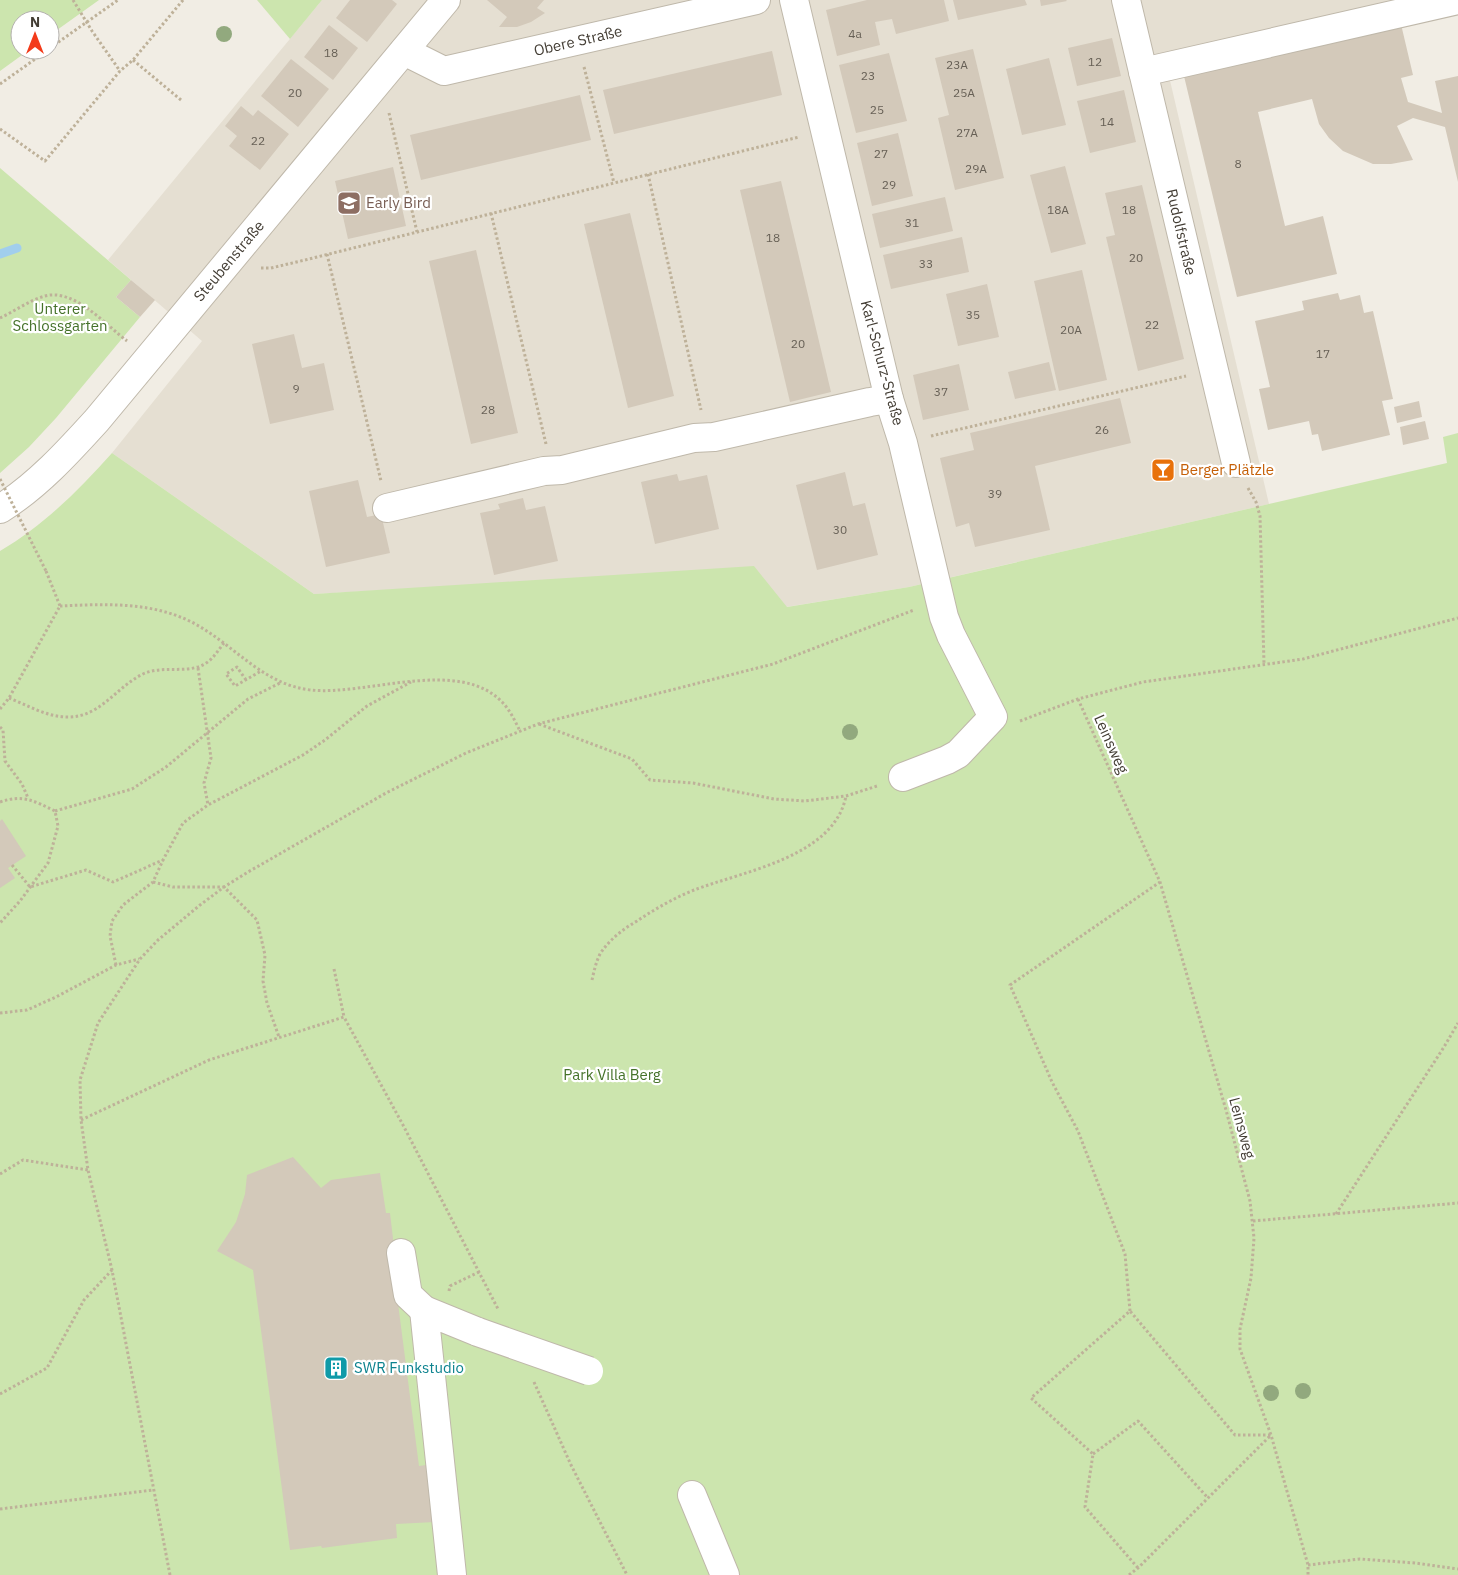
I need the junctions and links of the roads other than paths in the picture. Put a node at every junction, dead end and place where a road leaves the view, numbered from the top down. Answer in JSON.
{"nodes":[{"id":1,"x":446,"y":0,"type":"edge"},
{"id":2,"x":756,"y":0,"type":"edge"},
{"id":3,"x":794,"y":0,"type":"edge"},
{"id":4,"x":1126,"y":0,"type":"edge"},
{"id":5,"x":1458,"y":0,"type":"edge"},
{"id":6,"x":404,"y":51,"type":"junction"},
{"id":7,"x":1143,"y":72,"type":"junction"},
{"id":8,"x":888,"y":399,"type":"junction"},
{"id":9,"x":1236,"y":463,"type":"road end"},
{"id":10,"x":387,"y":508,"type":"road end"},
{"id":11,"x":0,"y":509,"type":"edge"},
{"id":12,"x":903,"y":777,"type":"road end"},
{"id":13,"x":401,"y":1253,"type":"dead end"},
{"id":14,"x":424,"y":1310,"type":"junction"},
{"id":15,"x":589,"y":1371,"type":"dead end"},
{"id":16,"x":692,"y":1495,"type":"dead end"},
{"id":17,"x":452,"y":1575,"type":"edge"},
{"id":18,"x":725,"y":1575,"type":"edge"}],
"edges":[{"from":1,"to":6,"type":"street","name":"Steubenstraße"},
{"from":2,"to":6,"type":"street","name":"Obere Straße"},
{"from":3,"to":8,"type":"street","name":"Karl-Schurz-Straße"},
{"from":4,"to":7,"type":"street","name":"Rudolfstraße"},
{"from":5,"to":7,"type":"street"},
{"from":6,"to":11,"type":"street","name":"Steubenstraße"},
{"from":7,"to":9,"type":"street","name":"Rudolfstraße"},
{"from":8,"to":10,"type":"street"},
{"from":8,"to":12,"type":"street","name":"Karl-Schurz-Straße"},
{"from":13,"to":14,"type":"street"},
{"from":14,"to":15,"type":"street","bridge":true},
{"from":14,"to":17,"type":"street"},
{"from":16,"to":18,"type":"street"}]}
